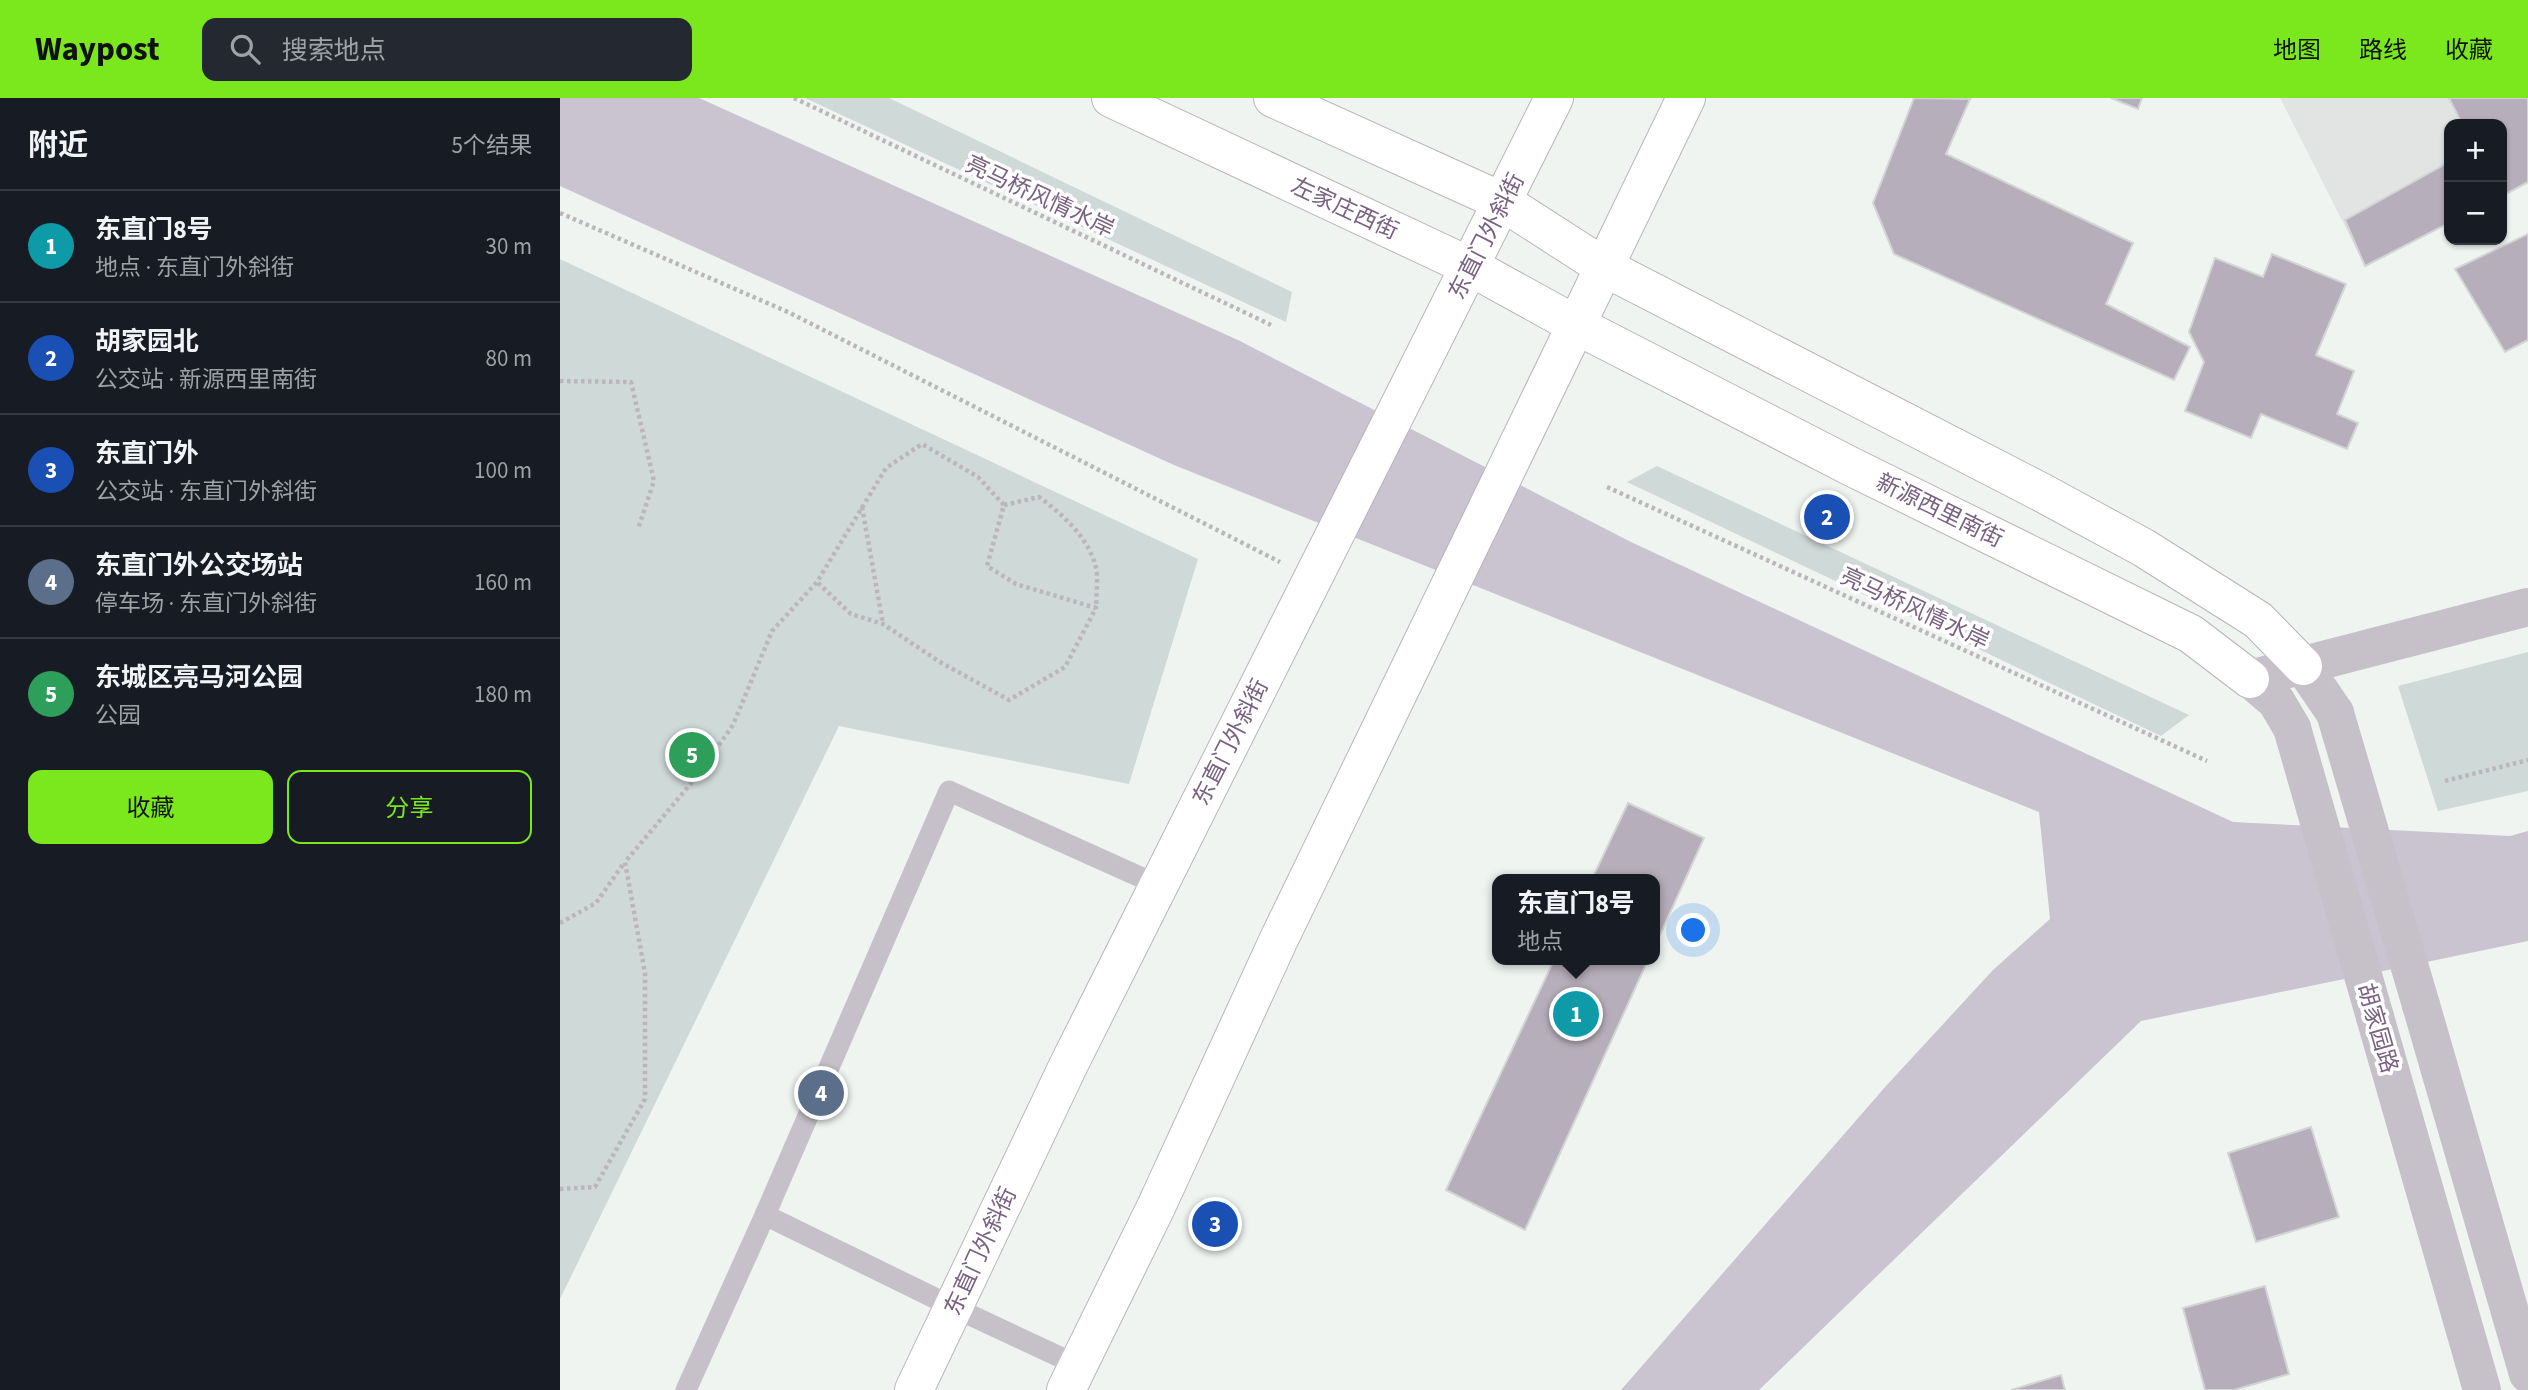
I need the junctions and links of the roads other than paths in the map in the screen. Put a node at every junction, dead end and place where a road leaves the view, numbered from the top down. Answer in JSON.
{"nodes":[{"id":1,"x":1111,"y":98,"type":"edge"},
{"id":2,"x":1273,"y":98,"type":"edge"},
{"id":3,"x":1554,"y":98,"type":"edge"},
{"id":4,"x":1686,"y":98,"type":"edge"},
{"id":5,"x":1503,"y":202,"type":"junction"},
{"id":6,"x":1471,"y":267,"type":"junction"},
{"id":7,"x":1604,"y":267,"type":"junction"},
{"id":8,"x":1576,"y":325,"type":"junction"},
{"id":9,"x":2528,"y":607,"type":"edge"},
{"id":10,"x":2303,"y":666,"type":"junction"},
{"id":11,"x":2250,"y":679,"type":"junction"},
{"id":12,"x":1158,"y":886,"type":"junction"},
{"id":13,"x":765,"y":1214,"type":"junction"},
{"id":14,"x":953,"y":1307,"type":"junction"},
{"id":15,"x":2528,"y":1374,"type":"edge"},
{"id":16,"x":1072,"y":1378,"type":"edge"},
{"id":17,"x":686,"y":1390,"type":"edge"},
{"id":18,"x":914,"y":1390,"type":"edge"},
{"id":19,"x":2482,"y":1390,"type":"edge"}],
"edges":[{"from":1,"to":6,"type":"main road","name":"左家庄西街"},
{"from":2,"to":5,"type":"main road"},
{"from":3,"to":5,"type":"main road","name":"东直门外斜街"},
{"from":4,"to":7,"type":"main road"},
{"from":5,"to":6,"type":"main road","name":"东直门外斜街"},
{"from":5,"to":7,"type":"main road"},
{"from":6,"to":8,"type":"main road","name":"左家庄西街"},
{"from":6,"to":12,"type":"main road","name":"东直门外斜街"},
{"from":7,"to":8,"type":"main road"},
{"from":7,"to":10,"type":"main road"},
{"from":8,"to":11,"type":"main road","name":"新源西里南街"},
{"from":8,"to":16,"type":"main road"},
{"from":9,"to":10,"type":"street"},
{"from":10,"to":11,"type":"street"},
{"from":10,"to":15,"type":"street","name":"胡家园路","bridge":true},
{"from":11,"to":19,"type":"street","name":"胡家园路","bridge":true},
{"from":12,"to":13,"type":"lane"},
{"from":12,"to":14,"type":"main road","name":"东直门外斜街"},
{"from":13,"to":14,"type":"lane"},
{"from":13,"to":17,"type":"lane"},
{"from":14,"to":16,"type":"lane"},
{"from":14,"to":18,"type":"main road","name":"东直门外斜街"}]}
